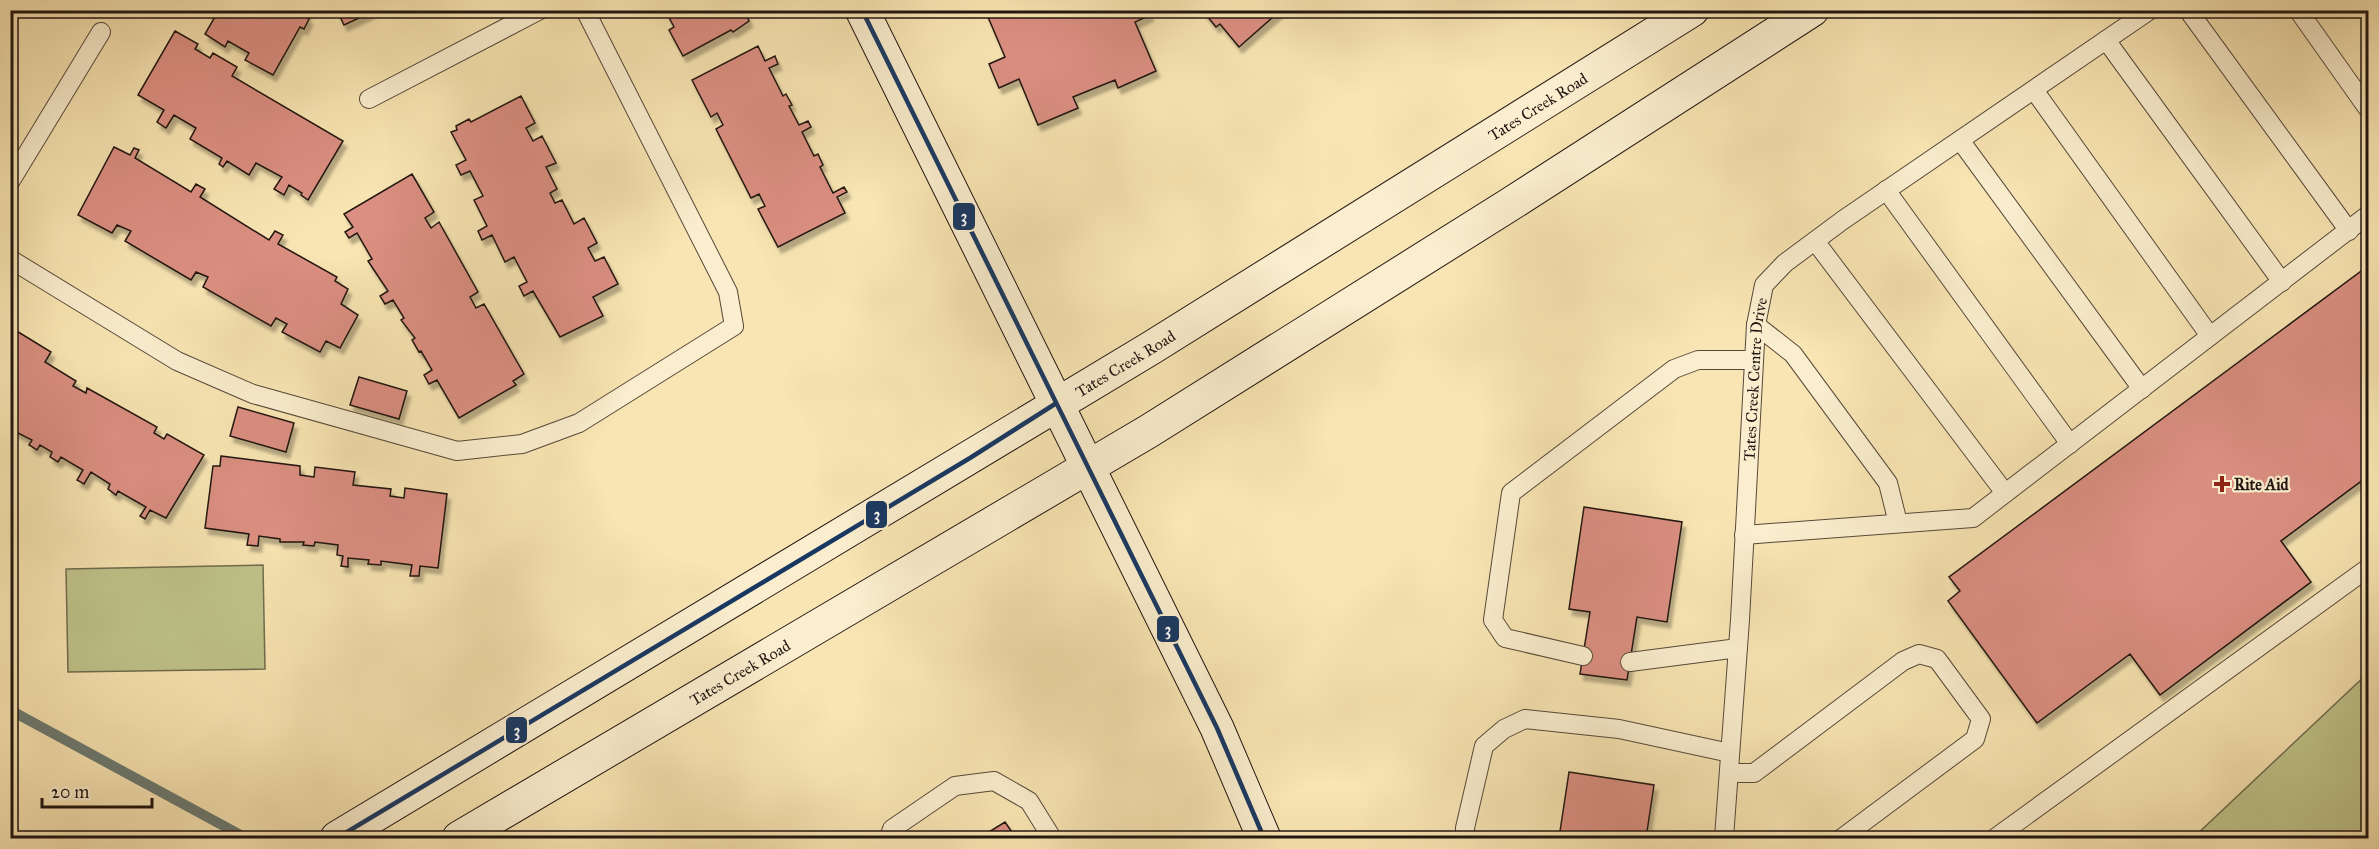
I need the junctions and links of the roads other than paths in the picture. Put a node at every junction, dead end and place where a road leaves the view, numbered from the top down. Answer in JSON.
{"nodes":[{"id":1,"x":540,"y":10,"type":"edge"},
{"id":2,"x":585,"y":10,"type":"edge"},
{"id":3,"x":862,"y":10,"type":"edge"},
{"id":4,"x":1692,"y":10,"type":"edge"},
{"id":5,"x":1812,"y":10,"type":"edge"},
{"id":6,"x":2150,"y":10,"type":"edge"},
{"id":7,"x":2188,"y":10,"type":"edge"},
{"id":8,"x":2298,"y":10,"type":"edge"},
{"id":9,"x":101,"y":32,"type":"dead end"},
{"id":10,"x":2106,"y":40,"type":"junction"},
{"id":11,"x":2034,"y":90,"type":"junction"},
{"id":12,"x":369,"y":99,"type":"dead end"},
{"id":13,"x":2368,"y":110,"type":"edge"},
{"id":14,"x":1960,"y":140,"type":"junction"},
{"id":15,"x":10,"y":182,"type":"edge"},
{"id":16,"x":1886,"y":190,"type":"junction"},
{"id":17,"x":2368,"y":215,"type":"edge"},
{"id":18,"x":2349,"y":231,"type":"junction"},
{"id":19,"x":1815,"y":241,"type":"junction"},
{"id":20,"x":10,"y":259,"type":"edge"},
{"id":21,"x":2282,"y":282,"type":"junction"},
{"id":22,"x":1756,"y":325,"type":"junction"},
{"id":23,"x":2210,"y":336,"type":"junction"},
{"id":24,"x":1754,"y":360,"type":"junction"},
{"id":25,"x":2142,"y":389,"type":"junction"},
{"id":26,"x":1055,"y":404,"type":"junction"},
{"id":27,"x":2070,"y":444,"type":"junction"},
{"id":28,"x":1087,"y":468,"type":"junction"},
{"id":29,"x":2005,"y":493,"type":"junction"},
{"id":30,"x":1898,"y":523,"type":"junction"},
{"id":31,"x":1744,"y":535,"type":"junction"},
{"id":32,"x":2368,"y":568,"type":"edge"},
{"id":33,"x":1738,"y":648,"type":"junction"},
{"id":34,"x":1583,"y":656,"type":"dead end"},
{"id":35,"x":1630,"y":662,"type":"dead end"},
{"id":36,"x":1730,"y":753,"type":"junction"},
{"id":37,"x":1729,"y":773,"type":"junction"},
{"id":38,"x":886,"y":835,"type":"edge"},
{"id":39,"x":337,"y":838,"type":"edge"},
{"id":40,"x":459,"y":838,"type":"edge"},
{"id":41,"x":1052,"y":838,"type":"edge"},
{"id":42,"x":1264,"y":838,"type":"edge"},
{"id":43,"x":1465,"y":838,"type":"edge"},
{"id":44,"x":1724,"y":838,"type":"edge"},
{"id":45,"x":1842,"y":838,"type":"edge"},
{"id":46,"x":1995,"y":838,"type":"edge"}],
"edges":[{"from":1,"to":12,"type":"lane"},
{"from":2,"to":20,"type":"lane"},
{"from":3,"to":26,"type":"main road"},
{"from":4,"to":26,"type":"main road","name":"Tates Creek Road"},
{"from":5,"to":28,"type":"main road","name":"Tates Creek Road"},
{"from":6,"to":10,"type":"lane","name":"Tates Creek Centre Drive"},
{"from":7,"to":18,"type":"lane"},
{"from":8,"to":13,"type":"lane"},
{"from":9,"to":15,"type":"lane"},
{"from":10,"to":11,"type":"lane","name":"Tates Creek Centre Drive"},
{"from":10,"to":21,"type":"lane"},
{"from":11,"to":14,"type":"lane","name":"Tates Creek Centre Drive"},
{"from":11,"to":23,"type":"lane"},
{"from":14,"to":16,"type":"lane","name":"Tates Creek Centre Drive"},
{"from":14,"to":25,"type":"lane"},
{"from":16,"to":19,"type":"lane","name":"Tates Creek Centre Drive"},
{"from":16,"to":27,"type":"lane"},
{"from":17,"to":18,"type":"lane"},
{"from":18,"to":21,"type":"lane"},
{"from":19,"to":22,"type":"lane","name":"Tates Creek Centre Drive"},
{"from":19,"to":29,"type":"lane"},
{"from":21,"to":23,"type":"lane"},
{"from":22,"to":24,"type":"lane","name":"Tates Creek Centre Drive"},
{"from":22,"to":30,"type":"lane"},
{"from":23,"to":25,"type":"lane"},
{"from":24,"to":31,"type":"lane","name":"Tates Creek Centre Drive"},
{"from":24,"to":34,"type":"lane"},
{"from":25,"to":27,"type":"lane"},
{"from":26,"to":28,"type":"main road"},
{"from":26,"to":39,"type":"main road","name":"Tates Creek Road"},
{"from":27,"to":29,"type":"lane"},
{"from":28,"to":40,"type":"main road","name":"Tates Creek Road"},
{"from":28,"to":42,"type":"main road"},
{"from":29,"to":30,"type":"lane"},
{"from":30,"to":31,"type":"lane"},
{"from":31,"to":33,"type":"lane","name":"Tates Creek Centre Drive"},
{"from":32,"to":46,"type":"lane"},
{"from":33,"to":35,"type":"lane"},
{"from":33,"to":36,"type":"lane","name":"Tates Creek Centre Drive"},
{"from":36,"to":37,"type":"lane","name":"Tates Creek Centre Drive"},
{"from":36,"to":43,"type":"lane"},
{"from":37,"to":44,"type":"lane","name":"Tates Creek Centre Drive"},
{"from":37,"to":45,"type":"lane"},
{"from":38,"to":41,"type":"lane"}]}
